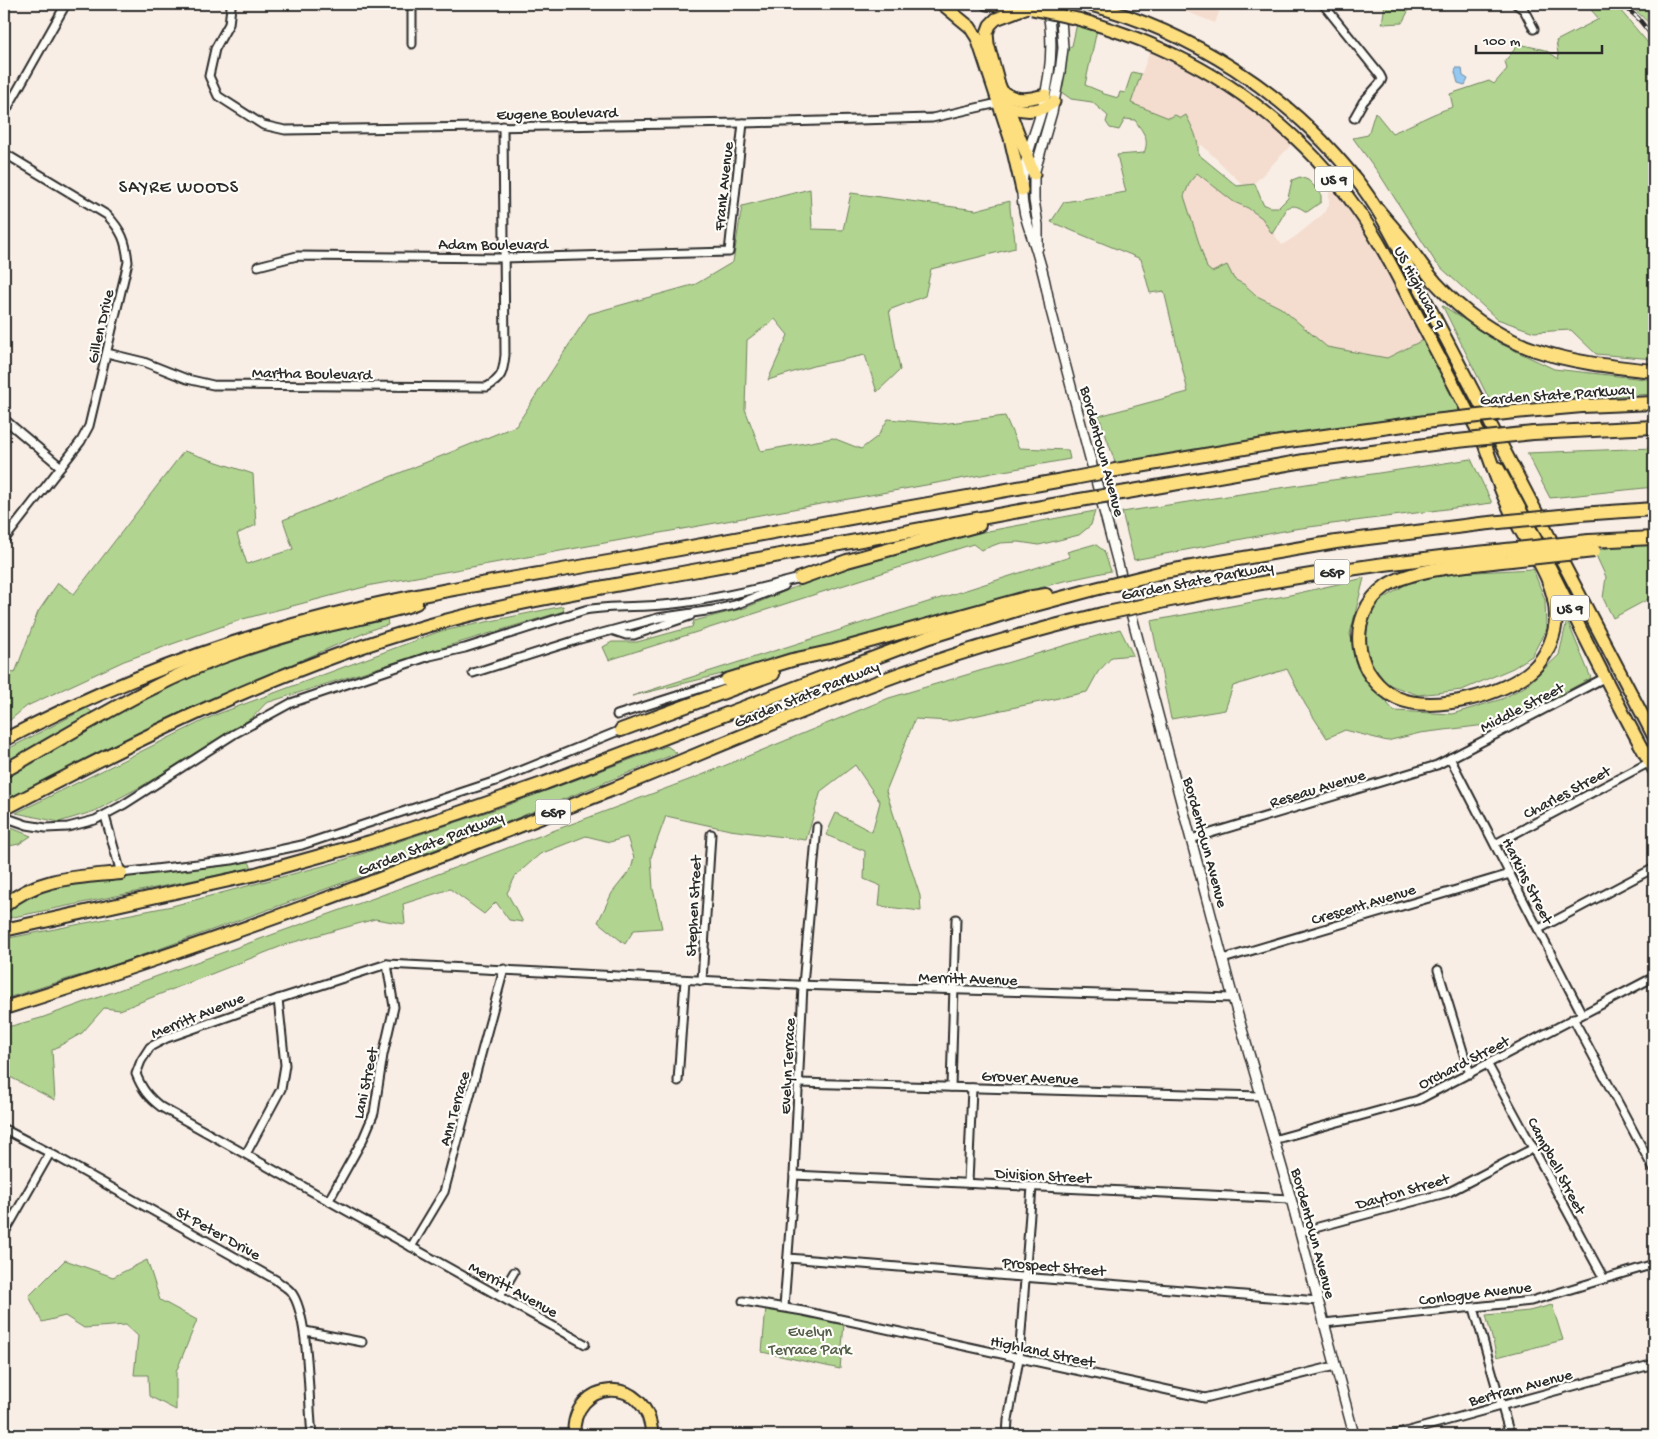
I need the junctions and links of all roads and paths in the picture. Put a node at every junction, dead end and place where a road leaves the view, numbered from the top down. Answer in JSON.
{"nodes":[{"id":1,"x":66,"y":4,"type":"edge"},
{"id":2,"x":412,"y":4,"type":"edge"},
{"id":3,"x":942,"y":4,"type":"edge"},
{"id":4,"x":987,"y":4,"type":"edge"},
{"id":5,"x":1046,"y":4,"type":"edge"},
{"id":6,"x":1060,"y":4,"type":"edge"},
{"id":7,"x":1086,"y":4,"type":"edge"},
{"id":8,"x":1323,"y":4,"type":"edge"},
{"id":9,"x":1516,"y":4,"type":"edge"},
{"id":10,"x":231,"y":7,"type":"dead end"},
{"id":11,"x":1029,"y":9,"type":"junction"},
{"id":12,"x":1534,"y":29,"type":"dead end"},
{"id":13,"x":412,"y":44,"type":"dead end"},
{"id":14,"x":1049,"y":99,"type":"junction"},
{"id":15,"x":1003,"y":101,"type":"junction"},
{"id":16,"x":1042,"y":109,"type":"junction"},
{"id":17,"x":4,"y":114,"type":"edge"},
{"id":18,"x":1354,"y":118,"type":"dead end"},
{"id":19,"x":742,"y":123,"type":"junction"},
{"id":20,"x":503,"y":126,"type":"junction"},
{"id":21,"x":4,"y":153,"type":"edge"},
{"id":22,"x":1027,"y":156,"type":"junction"},
{"id":23,"x":1034,"y":174,"type":"junction"},
{"id":24,"x":1022,"y":190,"type":"junction"},
{"id":25,"x":1378,"y":210,"type":"junction"},
{"id":26,"x":729,"y":252,"type":"joint"},
{"id":27,"x":1038,"y":255,"type":"junction"},
{"id":28,"x":503,"y":258,"type":"junction"},
{"id":29,"x":258,"y":266,"type":"dead end"},
{"id":30,"x":107,"y":353,"type":"junction"},
{"id":31,"x":1654,"y":371,"type":"edge"},
{"id":32,"x":1654,"y":403,"type":"edge"},
{"id":33,"x":4,"y":419,"type":"edge"},
{"id":34,"x":1654,"y":427,"type":"edge"},
{"id":35,"x":1485,"y":445,"type":"junction"},
{"id":36,"x":61,"y":466,"type":"junction"},
{"id":37,"x":1654,"y":509,"type":"edge"},
{"id":38,"x":1017,"y":512,"type":"junction"},
{"id":39,"x":1651,"y":539,"type":"edge"},
{"id":40,"x":4,"y":540,"type":"edge"},
{"id":41,"x":1508,"y":555,"type":"junction"},
{"id":42,"x":800,"y":578,"type":"junction"},
{"id":43,"x":1091,"y":590,"type":"junction"},
{"id":44,"x":446,"y":591,"type":"junction"},
{"id":45,"x":834,"y":651,"type":"junction"},
{"id":46,"x":473,"y":673,"type":"dead end"},
{"id":47,"x":1604,"y":678,"type":"junction"},
{"id":48,"x":727,"y":680,"type":"joint"},
{"id":49,"x":617,"y":715,"type":"dead end"},
{"id":50,"x":621,"y":730,"type":"joint"},
{"id":51,"x":1654,"y":737,"type":"edge"},
{"id":52,"x":4,"y":740,"type":"edge"},
{"id":53,"x":1450,"y":758,"type":"junction"},
{"id":54,"x":1652,"y":766,"type":"edge"},
{"id":55,"x":4,"y":771,"type":"edge"},
{"id":56,"x":5,"y":811,"type":"edge"},
{"id":57,"x":105,"y":816,"type":"junction"},
{"id":58,"x":817,"y":827,"type":"dead end"},
{"id":59,"x":711,"y":834,"type":"dead end"},
{"id":60,"x":1191,"y":839,"type":"junction"},
{"id":61,"x":1494,"y":844,"type":"junction"},
{"id":62,"x":1654,"y":868,"type":"edge"},
{"id":63,"x":121,"y":873,"type":"junction"},
{"id":64,"x":1510,"y":874,"type":"junction"},
{"id":65,"x":4,"y":906,"type":"edge"},
{"id":66,"x":956,"y":920,"type":"dead end"},
{"id":67,"x":1539,"y":929,"type":"junction"},
{"id":68,"x":4,"y":930,"type":"edge"},
{"id":69,"x":1223,"y":959,"type":"junction"},
{"id":70,"x":387,"y":964,"type":"junction"},
{"id":71,"x":504,"y":969,"type":"junction"},
{"id":72,"x":1438,"y":970,"type":"dead end"},
{"id":73,"x":1654,"y":977,"type":"edge"},
{"id":74,"x":685,"y":980,"type":"junction"},
{"id":75,"x":702,"y":981,"type":"junction"},
{"id":76,"x":803,"y":986,"type":"junction"},
{"id":77,"x":955,"y":991,"type":"junction"},
{"id":78,"x":1233,"y":998,"type":"junction"},
{"id":79,"x":278,"y":999,"type":"junction"},
{"id":80,"x":4,"y":1008,"type":"edge"},
{"id":81,"x":1582,"y":1014,"type":"junction"},
{"id":82,"x":1573,"y":1018,"type":"junction"},
{"id":83,"x":1488,"y":1065,"type":"junction"},
{"id":84,"x":1470,"y":1074,"type":"junction"},
{"id":85,"x":678,"y":1081,"type":"dead end"},
{"id":86,"x":799,"y":1083,"type":"junction"},
{"id":87,"x":951,"y":1087,"type":"junction"},
{"id":88,"x":972,"y":1088,"type":"junction"},
{"id":89,"x":1260,"y":1096,"type":"junction"},
{"id":90,"x":4,"y":1129,"type":"edge"},
{"id":91,"x":1273,"y":1140,"type":"junction"},
{"id":92,"x":1534,"y":1148,"type":"junction"},
{"id":93,"x":50,"y":1153,"type":"junction"},
{"id":94,"x":246,"y":1154,"type":"junction"},
{"id":95,"x":1654,"y":1170,"type":"edge"},
{"id":96,"x":794,"y":1175,"type":"junction"},
{"id":97,"x":968,"y":1184,"type":"junction"},
{"id":98,"x":1032,"y":1187,"type":"junction"},
{"id":99,"x":1291,"y":1198,"type":"junction"},
{"id":100,"x":329,"y":1200,"type":"junction"},
{"id":101,"x":6,"y":1232,"type":"dead end"},
{"id":102,"x":1300,"y":1232,"type":"junction"},
{"id":103,"x":412,"y":1247,"type":"junction"},
{"id":104,"x":788,"y":1258,"type":"junction"},
{"id":105,"x":1654,"y":1264,"type":"edge"},
{"id":106,"x":514,"y":1272,"type":"dead end"},
{"id":107,"x":1025,"y":1277,"type":"junction"},
{"id":108,"x":1604,"y":1279,"type":"junction"},
{"id":109,"x":500,"y":1296,"type":"junction"},
{"id":110,"x":1318,"y":1300,"type":"junction"},
{"id":111,"x":743,"y":1301,"type":"dead end"},
{"id":112,"x":784,"y":1308,"type":"junction"},
{"id":113,"x":1474,"y":1308,"type":"junction"},
{"id":114,"x":1324,"y":1323,"type":"junction"},
{"id":115,"x":304,"y":1331,"type":"junction"},
{"id":116,"x":362,"y":1342,"type":"dead end"},
{"id":117,"x":585,"y":1344,"type":"dead end"},
{"id":118,"x":1019,"y":1359,"type":"junction"},
{"id":119,"x":1654,"y":1364,"type":"edge"},
{"id":120,"x":1335,"y":1366,"type":"junction"},
{"id":121,"x":1502,"y":1405,"type":"junction"},
{"id":122,"x":312,"y":1435,"type":"edge"},
{"id":123,"x":574,"y":1435,"type":"edge"},
{"id":124,"x":652,"y":1435,"type":"edge"},
{"id":125,"x":1007,"y":1435,"type":"edge"},
{"id":126,"x":1354,"y":1435,"type":"edge"},
{"id":127,"x":1394,"y":1435,"type":"edge"},
{"id":128,"x":1510,"y":1435,"type":"edge"}],
"edges":[{"from":1,"to":17,"type":"street"},
{"from":2,"to":13,"type":"street"},
{"from":3,"to":15,"type":"highway"},
{"from":4,"to":11,"type":"highway","name":"US Highway 9","number":"US 9"},
{"from":5,"to":14,"type":"street","name":"Bordentown Avenue"},
{"from":6,"to":14,"type":"street","name":"Bordentown Avenue"},
{"from":7,"to":25,"type":"highway","name":"US Highway 9","number":"US 9"},
{"from":8,"to":18,"type":"street"},
{"from":9,"to":12,"type":"street"},
{"from":10,"to":20,"type":"street","name":"Eugene Boulevard"},
{"from":11,"to":15,"type":"highway"},
{"from":11,"to":35,"type":"highway","name":"US Highway 9","number":"US 9","bridge":true},
{"from":14,"to":15,"type":"highway"},
{"from":14,"to":16,"type":"highway"},
{"from":14,"to":23,"type":"street","name":"Bordentown Avenue"},
{"from":15,"to":16,"type":"highway"},
{"from":15,"to":19,"type":"street","name":"Eugene Boulevard"},
{"from":15,"to":22,"type":"highway"},
{"from":15,"to":24,"type":"highway"},
{"from":16,"to":22,"type":"street","name":"Bordentown Avenue"},
{"from":19,"to":20,"type":"street","name":"Eugene Boulevard"},
{"from":19,"to":26,"type":"street","name":"Frank Avenue"},
{"from":20,"to":28,"type":"street"},
{"from":21,"to":30,"type":"street","name":"Gillen Drive"},
{"from":22,"to":23,"type":"highway"},
{"from":22,"to":24,"type":"street","name":"Bordentown Avenue"},
{"from":23,"to":27,"type":"street","name":"Bordentown Avenue"},
{"from":24,"to":27,"type":"street","name":"Bordentown Avenue"},
{"from":25,"to":31,"type":"highway"},
{"from":25,"to":51,"type":"highway","name":"US Highway 9","number":"US 9"},
{"from":26,"to":28,"type":"street","name":"Adam Boulevard"},
{"from":27,"to":60,"type":"street","name":"Bordentown Avenue"},
{"from":28,"to":29,"type":"street","name":"Adam Boulevard"},
{"from":28,"to":30,"type":"street","name":"Martha Boulevard"},
{"from":30,"to":36,"type":"street","name":"Gillen Drive"},
{"from":32,"to":44,"type":"highway","name":"Garden State Parkway","bridge":true},
{"from":33,"to":36,"type":"street"},
{"from":34,"to":38,"type":"highway","bridge":true},
{"from":35,"to":41,"type":"highway"},
{"from":35,"to":47,"type":"highway","name":"US Highway 9","number":"US 9"},
{"from":36,"to":40,"type":"street","name":"Gillen Drive"},
{"from":37,"to":43,"type":"highway","name":"Garden State Parkway","number":"GSP","bridge":true},
{"from":38,"to":42,"type":"highway"},
{"from":38,"to":56,"type":"highway"},
{"from":39,"to":41,"type":"highway","bridge":true},
{"from":41,"to":80,"type":"highway","name":"Garden State Parkway","number":"GSP","bridge":true},
{"from":42,"to":46,"type":"street"},
{"from":42,"to":57,"type":"street"},
{"from":43,"to":45,"type":"highway"},
{"from":43,"to":68,"type":"highway","name":"Garden State Parkway","number":"GSP"},
{"from":44,"to":52,"type":"highway","name":"Garden State Parkway"},
{"from":44,"to":55,"type":"highway"},
{"from":45,"to":48,"type":"highway"},
{"from":45,"to":50,"type":"highway"},
{"from":47,"to":53,"type":"street","name":"Middle Street"},
{"from":47,"to":54,"type":"highway","name":"US Highway 9","number":"US 9"},
{"from":48,"to":49,"type":"street"},
{"from":50,"to":63,"type":"street"},
{"from":53,"to":60,"type":"street","name":"Reseau Avenue"},
{"from":53,"to":61,"type":"street","name":"Harkins Street"},
{"from":54,"to":61,"type":"street","name":"Charles Street"},
{"from":56,"to":57,"type":"street"},
{"from":57,"to":63,"type":"street"},
{"from":58,"to":76,"type":"street","name":"Evelyn Terrace"},
{"from":59,"to":75,"type":"street","name":"Stephen Street"},
{"from":60,"to":69,"type":"street","name":"Bordentown Avenue"},
{"from":61,"to":64,"type":"street","name":"Harkins Street"},
{"from":62,"to":67,"type":"street"},
{"from":63,"to":65,"type":"highway"},
{"from":64,"to":67,"type":"street","name":"Harkins Street"},
{"from":64,"to":69,"type":"street","name":"Crescent Avenue"},
{"from":66,"to":77,"type":"street"},
{"from":67,"to":81,"type":"street","name":"Harkins Street"},
{"from":69,"to":78,"type":"street","name":"Bordentown Avenue"},
{"from":70,"to":71,"type":"street","name":"Merritt Avenue"},
{"from":70,"to":79,"type":"street","name":"Merritt Avenue"},
{"from":70,"to":100,"type":"street","name":"Lani Street"},
{"from":71,"to":74,"type":"street","name":"Merritt Avenue"},
{"from":71,"to":103,"type":"street","name":"Ann Terrace"},
{"from":72,"to":84,"type":"street"},
{"from":73,"to":81,"type":"street","name":"Orchard Street"},
{"from":74,"to":75,"type":"street","name":"Merritt Avenue"},
{"from":74,"to":85,"type":"street","name":"Stephen Street"},
{"from":75,"to":76,"type":"street","name":"Merritt Avenue"},
{"from":76,"to":77,"type":"street","name":"Merritt Avenue"},
{"from":76,"to":86,"type":"street","name":"Evelyn Terrace"},
{"from":77,"to":78,"type":"street","name":"Merritt Avenue"},
{"from":77,"to":87,"type":"street"},
{"from":78,"to":89,"type":"street","name":"Bordentown Avenue"},
{"from":79,"to":94,"type":"street"},
{"from":79,"to":94,"type":"street","name":"Merritt Avenue"},
{"from":81,"to":82,"type":"street","name":"Orchard Street"},
{"from":82,"to":83,"type":"street","name":"Orchard Street"},
{"from":82,"to":95,"type":"street"},
{"from":83,"to":84,"type":"street","name":"Orchard Street"},
{"from":83,"to":92,"type":"street","name":"Campbell Street"},
{"from":84,"to":91,"type":"street","name":"Orchard Street"},
{"from":86,"to":87,"type":"street","name":"Grover Avenue"},
{"from":86,"to":96,"type":"street","name":"Evelyn Terrace"},
{"from":87,"to":88,"type":"street","name":"Grover Avenue"},
{"from":88,"to":89,"type":"street","name":"Grover Avenue"},
{"from":88,"to":97,"type":"street"},
{"from":89,"to":91,"type":"street","name":"Bordentown Avenue"},
{"from":90,"to":93,"type":"street","name":"St Peter Drive"},
{"from":91,"to":99,"type":"street","name":"Bordentown Avenue"},
{"from":92,"to":102,"type":"street","name":"Dayton Street"},
{"from":92,"to":108,"type":"street","name":"Campbell Street"},
{"from":93,"to":101,"type":"street"},
{"from":93,"to":115,"type":"street","name":"St Peter Drive"},
{"from":94,"to":100,"type":"street","name":"Merritt Avenue"},
{"from":96,"to":97,"type":"street","name":"Division Street"},
{"from":96,"to":104,"type":"street","name":"Evelyn Terrace"},
{"from":97,"to":98,"type":"street","name":"Division Street"},
{"from":98,"to":99,"type":"street","name":"Division Street"},
{"from":98,"to":107,"type":"street"},
{"from":99,"to":102,"type":"street","name":"Bordentown Avenue"},
{"from":100,"to":103,"type":"street","name":"Merritt Avenue"},
{"from":102,"to":110,"type":"street","name":"Bordentown Avenue"},
{"from":103,"to":109,"type":"street","name":"Merritt Avenue"},
{"from":104,"to":107,"type":"street","name":"Prospect Street"},
{"from":104,"to":112,"type":"street","name":"Evelyn Terrace"},
{"from":105,"to":108,"type":"street","name":"Conlogue Avenue"},
{"from":106,"to":109,"type":"street"},
{"from":107,"to":110,"type":"street","name":"Prospect Street"},
{"from":107,"to":118,"type":"street"},
{"from":108,"to":113,"type":"street","name":"Conlogue Avenue"},
{"from":109,"to":117,"type":"street","name":"Merritt Avenue"},
{"from":110,"to":114,"type":"street","name":"Bordentown Avenue"},
{"from":111,"to":112,"type":"street","name":"Highland Street"},
{"from":112,"to":118,"type":"street","name":"Highland Street"},
{"from":113,"to":114,"type":"street","name":"Conlogue Avenue"},
{"from":113,"to":121,"type":"street"},
{"from":114,"to":120,"type":"street","name":"Bordentown Avenue"},
{"from":115,"to":116,"type":"street"},
{"from":115,"to":122,"type":"street","name":"St Peter Drive"},
{"from":118,"to":120,"type":"street","name":"Highland Street"},
{"from":118,"to":125,"type":"street"},
{"from":119,"to":121,"type":"street","name":"Bertram Avenue"},
{"from":120,"to":126,"type":"street","name":"Bordentown Avenue"},
{"from":121,"to":127,"type":"street","name":"Bertram Avenue"},
{"from":121,"to":128,"type":"street"},
{"from":123,"to":124,"type":"highway"}]}
